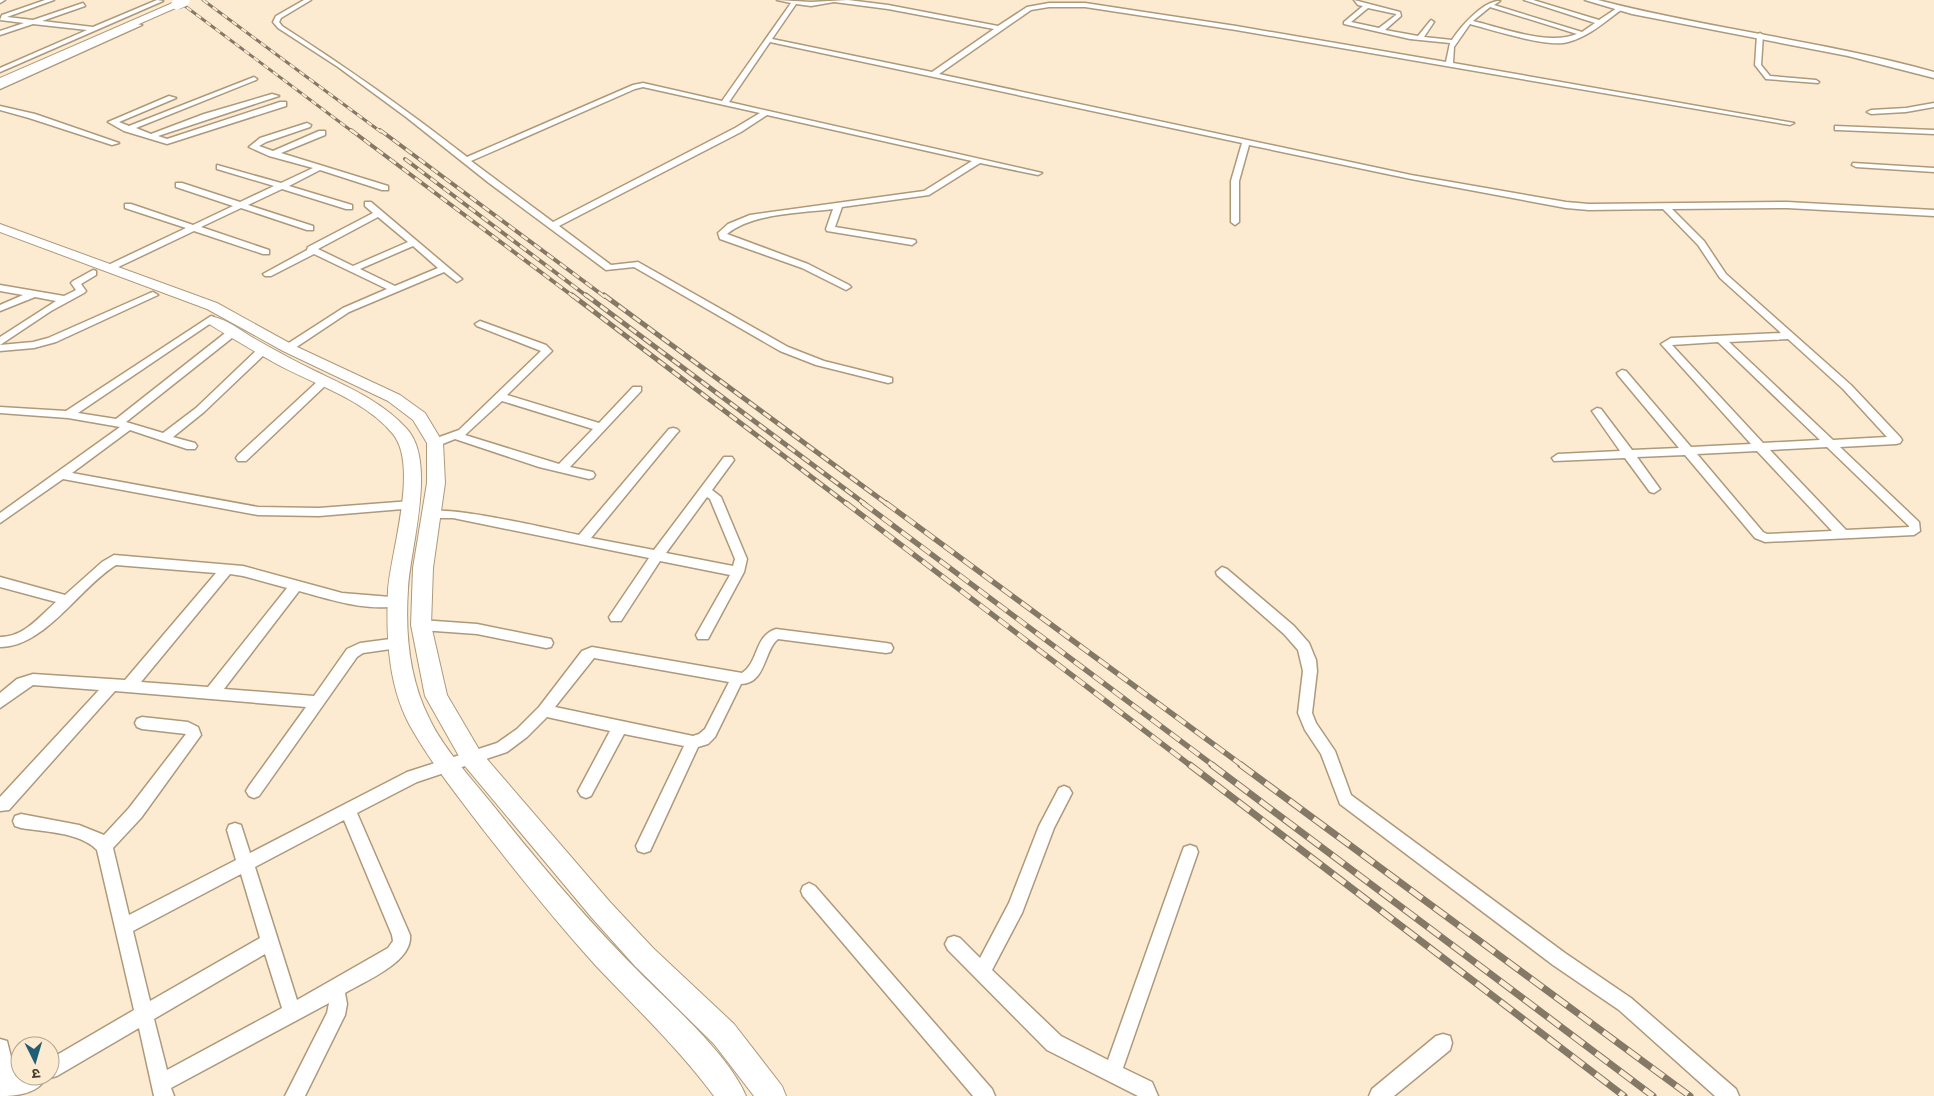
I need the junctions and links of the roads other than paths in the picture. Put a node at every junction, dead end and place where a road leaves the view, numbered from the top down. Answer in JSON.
{"nodes":[{"id":1,"x":51,"y":0,"type":"edge"},
{"id":2,"x":171,"y":0,"type":"edge"},
{"id":3,"x":186,"y":0,"type":"edge"},
{"id":4,"x":308,"y":0,"type":"edge"},
{"id":5,"x":780,"y":0,"type":"edge"},
{"id":6,"x":1357,"y":0,"type":"edge"},
{"id":7,"x":1485,"y":0,"type":"edge"},
{"id":8,"x":1527,"y":0,"type":"edge"},
{"id":9,"x":1589,"y":0,"type":"edge"},
{"id":10,"x":160,"y":1,"type":"edge"},
{"id":11,"x":1495,"y":2,"type":"edge"},
{"id":12,"x":794,"y":3,"type":"junction"},
{"id":13,"x":83,"y":4,"type":"dead end"},
{"id":14,"x":1366,"y":6,"type":"junction"},
{"id":15,"x":1619,"y":9,"type":"junction"},
{"id":16,"x":0,"y":18,"type":"edge"},
{"id":17,"x":31,"y":22,"type":"junction"},
{"id":18,"x":1431,"y":22,"type":"dead end"},
{"id":19,"x":1468,"y":22,"type":"junction"},
{"id":20,"x":1599,"y":22,"type":"junction"},
{"id":21,"x":139,"y":25,"type":"dead end"},
{"id":22,"x":997,"y":28,"type":"junction"},
{"id":23,"x":95,"y":29,"type":"junction"},
{"id":24,"x":1380,"y":31,"type":"junction"},
{"id":25,"x":0,"y":33,"type":"edge"},
{"id":26,"x":1582,"y":34,"type":"junction"},
{"id":27,"x":1760,"y":35,"type":"junction"},
{"id":28,"x":1420,"y":37,"type":"junction"},
{"id":29,"x":770,"y":40,"type":"junction"},
{"id":30,"x":1454,"y":42,"type":"junction"},
{"id":31,"x":1449,"y":65,"type":"junction"},
{"id":32,"x":0,"y":70,"type":"edge"},
{"id":33,"x":934,"y":74,"type":"junction"},
{"id":34,"x":1934,"y":75,"type":"edge"},
{"id":35,"x":0,"y":76,"type":"edge"},
{"id":36,"x":254,"y":79,"type":"dead end"},
{"id":37,"x":0,"y":82,"type":"edge"},
{"id":38,"x":1816,"y":82,"type":"dead end"},
{"id":39,"x":0,"y":87,"type":"edge"},
{"id":40,"x":275,"y":96,"type":"dead end"},
{"id":41,"x":172,"y":98,"type":"dead end"},
{"id":42,"x":725,"y":102,"type":"junction"},
{"id":43,"x":283,"y":104,"type":"dead end"},
{"id":44,"x":1934,"y":105,"type":"edge"},
{"id":45,"x":0,"y":108,"type":"edge"},
{"id":46,"x":767,"y":112,"type":"junction"},
{"id":47,"x":1871,"y":112,"type":"dead end"},
{"id":48,"x":1790,"y":123,"type":"dead end"},
{"id":49,"x":307,"y":125,"type":"dead end"},
{"id":50,"x":123,"y":127,"type":"junction"},
{"id":51,"x":1838,"y":128,"type":"dead end"},
{"id":52,"x":112,"y":129,"type":"dead end"},
{"id":53,"x":103,"y":132,"type":"dead end"},
{"id":54,"x":1934,"y":132,"type":"edge"},
{"id":55,"x":322,"y":133,"type":"dead end"},
{"id":56,"x":94,"y":136,"type":"junction"},
{"id":57,"x":149,"y":137,"type":"junction"},
{"id":58,"x":1246,"y":141,"type":"junction"},
{"id":59,"x":115,"y":143,"type":"dead end"},
{"id":60,"x":272,"y":154,"type":"junction"},
{"id":61,"x":466,"y":160,"type":"junction"},
{"id":62,"x":979,"y":160,"type":"junction"},
{"id":63,"x":1856,"y":166,"type":"dead end"},
{"id":64,"x":220,"y":167,"type":"dead end"},
{"id":65,"x":319,"y":168,"type":"junction"},
{"id":66,"x":1934,"y":170,"type":"edge"},
{"id":67,"x":1038,"y":173,"type":"dead end"},
{"id":68,"x":178,"y":186,"type":"dead end"},
{"id":69,"x":282,"y":186,"type":"junction"},
{"id":70,"x":385,"y":188,"type":"dead end"},
{"id":71,"x":368,"y":204,"type":"dead end"},
{"id":72,"x":839,"y":204,"type":"junction"},
{"id":73,"x":128,"y":206,"type":"dead end"},
{"id":74,"x":239,"y":206,"type":"junction"},
{"id":75,"x":1665,"y":206,"type":"junction"},
{"id":76,"x":349,"y":207,"type":"dead end"},
{"id":77,"x":379,"y":213,"type":"junction"},
{"id":78,"x":1934,"y":213,"type":"edge"},
{"id":79,"x":1235,"y":222,"type":"dead end"},
{"id":80,"x":553,"y":226,"type":"junction"},
{"id":81,"x":0,"y":228,"type":"edge"},
{"id":82,"x":193,"y":228,"type":"junction"},
{"id":83,"x":310,"y":228,"type":"dead end"},
{"id":84,"x":0,"y":239,"type":"edge"},
{"id":85,"x":912,"y":242,"type":"dead end"},
{"id":86,"x":414,"y":243,"type":"junction"},
{"id":87,"x":313,"y":251,"type":"junction"},
{"id":88,"x":266,"y":252,"type":"dead end"},
{"id":89,"x":353,"y":269,"type":"junction"},
{"id":90,"x":444,"y":269,"type":"junction"},
{"id":91,"x":106,"y":272,"type":"junction"},
{"id":92,"x":268,"y":274,"type":"dead end"},
{"id":93,"x":457,"y":280,"type":"dead end"},
{"id":94,"x":846,"y":287,"type":"dead end"},
{"id":95,"x":0,"y":288,"type":"edge"},
{"id":96,"x":394,"y":289,"type":"junction"},
{"id":97,"x":34,"y":294,"type":"junction"},
{"id":98,"x":154,"y":295,"type":"junction"},
{"id":99,"x":63,"y":300,"type":"junction"},
{"id":100,"x":0,"y":308,"type":"edge"},
{"id":101,"x":211,"y":319,"type":"junction"},
{"id":102,"x":480,"y":324,"type":"dead end"},
{"id":103,"x":233,"y":332,"type":"junction"},
{"id":104,"x":1789,"y":336,"type":"junction"},
{"id":105,"x":1721,"y":339,"type":"junction"},
{"id":106,"x":0,"y":347,"type":"edge"},
{"id":107,"x":288,"y":348,"type":"junction"},
{"id":108,"x":263,"y":350,"type":"junction"},
{"id":109,"x":1622,"y":372,"type":"dead end"},
{"id":110,"x":888,"y":380,"type":"dead end"},
{"id":111,"x":323,"y":382,"type":"junction"},
{"id":112,"x":637,"y":389,"type":"dead end"},
{"id":113,"x":501,"y":397,"type":"junction"},
{"id":114,"x":0,"y":410,"type":"edge"},
{"id":115,"x":1597,"y":411,"type":"dead end"},
{"id":116,"x":68,"y":415,"type":"junction"},
{"id":117,"x":123,"y":424,"type":"junction"},
{"id":118,"x":600,"y":427,"type":"junction"},
{"id":119,"x":673,"y":431,"type":"dead end"},
{"id":120,"x":456,"y":436,"type":"junction"},
{"id":121,"x":165,"y":437,"type":"junction"},
{"id":122,"x":435,"y":443,"type":"junction"},
{"id":123,"x":1831,"y":444,"type":"junction"},
{"id":124,"x":191,"y":446,"type":"dead end"},
{"id":125,"x":1760,"y":448,"type":"junction"},
{"id":126,"x":1688,"y":451,"type":"junction"},
{"id":127,"x":1628,"y":454,"type":"junction"},
{"id":128,"x":242,"y":458,"type":"dead end"},
{"id":129,"x":1558,"y":458,"type":"dead end"},
{"id":130,"x":728,"y":460,"type":"dead end"},
{"id":131,"x":561,"y":469,"type":"junction"},
{"id":132,"x":61,"y":475,"type":"junction"},
{"id":133,"x":589,"y":475,"type":"dead end"},
{"id":134,"x":1654,"y":489,"type":"dead end"},
{"id":135,"x":705,"y":491,"type":"junction"},
{"id":136,"x":411,"y":505,"type":"junction"},
{"id":137,"x":430,"y":514,"type":"junction"},
{"id":138,"x":0,"y":519,"type":"edge"},
{"id":139,"x":1843,"y":534,"type":"junction"},
{"id":140,"x":581,"y":540,"type":"junction"},
{"id":141,"x":657,"y":556,"type":"junction"},
{"id":142,"x":227,"y":569,"type":"junction"},
{"id":143,"x":738,"y":572,"type":"junction"},
{"id":144,"x":1222,"y":572,"type":"dead end"},
{"id":145,"x":0,"y":582,"type":"edge"},
{"id":146,"x":296,"y":585,"type":"junction"},
{"id":147,"x":67,"y":600,"type":"junction"},
{"id":148,"x":398,"y":601,"type":"junction"},
{"id":149,"x":616,"y":617,"type":"dead end"},
{"id":150,"x":421,"y":625,"type":"junction"},
{"id":151,"x":704,"y":635,"type":"dead end"},
{"id":152,"x":0,"y":642,"type":"edge"},
{"id":153,"x":398,"y":643,"type":"junction"},
{"id":154,"x":546,"y":643,"type":"dead end"},
{"id":155,"x":886,"y":648,"type":"dead end"},
{"id":156,"x":737,"y":679,"type":"junction"},
{"id":157,"x":112,"y":685,"type":"junction"},
{"id":158,"x":129,"y":686,"type":"junction"},
{"id":159,"x":212,"y":693,"type":"junction"},
{"id":160,"x":0,"y":702,"type":"edge"},
{"id":161,"x":316,"y":702,"type":"junction"},
{"id":162,"x":544,"y":711,"type":"junction"},
{"id":163,"x":142,"y":723,"type":"dead end"},
{"id":164,"x":620,"y":727,"type":"junction"},
{"id":165,"x":693,"y":742,"type":"junction"},
{"id":166,"x":472,"y":758,"type":"junction"},
{"id":167,"x":446,"y":764,"type":"junction"},
{"id":168,"x":254,"y":790,"type":"dead end"},
{"id":169,"x":586,"y":791,"type":"dead end"},
{"id":170,"x":1064,"y":793,"type":"dead end"},
{"id":171,"x":3,"y":805,"type":"dead end"},
{"id":172,"x":347,"y":809,"type":"junction"},
{"id":173,"x":20,"y":821,"type":"dead end"},
{"id":174,"x":235,"y":830,"type":"dead end"},
{"id":175,"x":104,"y":846,"type":"junction"},
{"id":176,"x":644,"y":846,"type":"dead end"},
{"id":177,"x":1190,"y":852,"type":"dead end"},
{"id":178,"x":246,"y":863,"type":"junction"},
{"id":179,"x":809,"y":891,"type":"dead end"},
{"id":180,"x":125,"y":926,"type":"junction"},
{"id":181,"x":270,"y":942,"type":"junction"},
{"id":182,"x":954,"y":944,"type":"dead end"},
{"id":183,"x":982,"y":972,"type":"junction"},
{"id":184,"x":336,"y":989,"type":"junction"},
{"id":185,"x":292,"y":1013,"type":"junction"},
{"id":186,"x":145,"y":1014,"type":"junction"},
{"id":187,"x":1443,"y":1043,"type":"dead end"},
{"id":188,"x":0,"y":1048,"type":"edge"},
{"id":189,"x":60,"y":1063,"type":"edge"},
{"id":190,"x":1113,"y":1071,"type":"junction"},
{"id":191,"x":20,"y":1086,"type":"edge"},
{"id":192,"x":163,"y":1089,"type":"edge"},
{"id":193,"x":7,"y":1094,"type":"edge"},
{"id":194,"x":295,"y":1096,"type":"edge"},
{"id":195,"x":732,"y":1096,"type":"edge"},
{"id":196,"x":772,"y":1096,"type":"edge"},
{"id":197,"x":985,"y":1096,"type":"edge"},
{"id":198,"x":1148,"y":1096,"type":"edge"},
{"id":199,"x":1379,"y":1096,"type":"edge"},
{"id":200,"x":1729,"y":1096,"type":"edge"}],
"edges":[{"from":1,"to":16,"type":"street"},
{"from":2,"to":35,"type":"main road"},
{"from":3,"to":37,"type":"main road","bridge":true},
{"from":4,"to":61,"type":"street"},
{"from":5,"to":12,"type":"street"},
{"from":6,"to":14,"type":"street"},
{"from":7,"to":11,"type":"street"},
{"from":8,"to":20,"type":"street"},
{"from":9,"to":15,"type":"street"},
{"from":10,"to":23,"type":"street"},
{"from":11,"to":19,"type":"street"},
{"from":11,"to":26,"type":"street"},
{"from":12,"to":22,"type":"street"},
{"from":12,"to":29,"type":"street"},
{"from":13,"to":17,"type":"street"},
{"from":14,"to":24,"type":"street"},
{"from":14,"to":24,"type":"street"},
{"from":15,"to":20,"type":"street"},
{"from":15,"to":27,"type":"street"},
{"from":16,"to":17,"type":"street"},
{"from":17,"to":23,"type":"street"},
{"from":17,"to":25,"type":"street"},
{"from":18,"to":28,"type":"street"},
{"from":19,"to":26,"type":"street"},
{"from":19,"to":30,"type":"street"},
{"from":20,"to":26,"type":"street"},
{"from":21,"to":39,"type":"street"},
{"from":22,"to":31,"type":"street"},
{"from":22,"to":33,"type":"street"},
{"from":23,"to":32,"type":"street"},
{"from":24,"to":28,"type":"street"},
{"from":27,"to":34,"type":"street"},
{"from":27,"to":38,"type":"street"},
{"from":28,"to":30,"type":"street"},
{"from":29,"to":33,"type":"street"},
{"from":29,"to":42,"type":"street"},
{"from":30,"to":31,"type":"street"},
{"from":31,"to":48,"type":"street"},
{"from":33,"to":58,"type":"street"},
{"from":36,"to":50,"type":"street"},
{"from":40,"to":57,"type":"street"},
{"from":41,"to":50,"type":"street"},
{"from":42,"to":46,"type":"street"},
{"from":42,"to":61,"type":"street"},
{"from":43,"to":57,"type":"street"},
{"from":44,"to":47,"type":"street"},
{"from":45,"to":56,"type":"street"},
{"from":46,"to":62,"type":"street"},
{"from":46,"to":80,"type":"street"},
{"from":49,"to":60,"type":"street"},
{"from":50,"to":52,"type":"street"},
{"from":50,"to":57,"type":"street"},
{"from":51,"to":54,"type":"street"},
{"from":53,"to":56,"type":"street"},
{"from":55,"to":60,"type":"street"},
{"from":56,"to":59,"type":"street"},
{"from":58,"to":75,"type":"street"},
{"from":58,"to":79,"type":"street"},
{"from":60,"to":65,"type":"street"},
{"from":61,"to":80,"type":"street"},
{"from":62,"to":67,"type":"street"},
{"from":62,"to":72,"type":"street"},
{"from":63,"to":66,"type":"street"},
{"from":64,"to":69,"type":"street"},
{"from":65,"to":69,"type":"street"},
{"from":65,"to":70,"type":"street"},
{"from":68,"to":74,"type":"street"},
{"from":69,"to":74,"type":"street"},
{"from":69,"to":76,"type":"street"},
{"from":71,"to":77,"type":"street"},
{"from":72,"to":85,"type":"street"},
{"from":72,"to":94,"type":"street"},
{"from":73,"to":82,"type":"street"},
{"from":74,"to":82,"type":"street"},
{"from":74,"to":83,"type":"street"},
{"from":75,"to":78,"type":"street"},
{"from":75,"to":104,"type":"street"},
{"from":77,"to":86,"type":"street"},
{"from":77,"to":87,"type":"street"},
{"from":80,"to":110,"type":"street"},
{"from":81,"to":91,"type":"main road"},
{"from":82,"to":88,"type":"street"},
{"from":82,"to":91,"type":"street"},
{"from":84,"to":91,"type":"main road"},
{"from":86,"to":89,"type":"street"},
{"from":86,"to":90,"type":"street"},
{"from":87,"to":89,"type":"street"},
{"from":87,"to":92,"type":"street"},
{"from":89,"to":96,"type":"street"},
{"from":90,"to":93,"type":"street"},
{"from":90,"to":96,"type":"street"},
{"from":91,"to":98,"type":"main road"},
{"from":91,"to":99,"type":"street"},
{"from":91,"to":107,"type":"main road"},
{"from":95,"to":97,"type":"street"},
{"from":96,"to":107,"type":"street"},
{"from":97,"to":99,"type":"street"},
{"from":97,"to":100,"type":"street"},
{"from":98,"to":101,"type":"main road"},
{"from":98,"to":106,"type":"street"},
{"from":99,"to":106,"type":"street"},
{"from":101,"to":103,"type":"main road"},
{"from":101,"to":116,"type":"street"},
{"from":102,"to":113,"type":"street"},
{"from":103,"to":108,"type":"main road"},
{"from":103,"to":117,"type":"street"},
{"from":104,"to":105,"type":"street"},
{"from":104,"to":123,"type":"street"},
{"from":105,"to":123,"type":"street"},
{"from":105,"to":125,"type":"street"},
{"from":107,"to":122,"type":"main road"},
{"from":108,"to":111,"type":"main road"},
{"from":108,"to":121,"type":"street"},
{"from":109,"to":126,"type":"street"},
{"from":111,"to":128,"type":"street"},
{"from":111,"to":136,"type":"main road"},
{"from":112,"to":118,"type":"street"},
{"from":113,"to":118,"type":"street"},
{"from":113,"to":120,"type":"street"},
{"from":114,"to":116,"type":"street"},
{"from":115,"to":127,"type":"street"},
{"from":116,"to":117,"type":"street"},
{"from":117,"to":121,"type":"street"},
{"from":117,"to":132,"type":"street"},
{"from":118,"to":131,"type":"street"},
{"from":119,"to":140,"type":"street"},
{"from":120,"to":122,"type":"street"},
{"from":120,"to":131,"type":"street"},
{"from":121,"to":124,"type":"street"},
{"from":122,"to":137,"type":"main road"},
{"from":123,"to":125,"type":"street"},
{"from":123,"to":139,"type":"street"},
{"from":125,"to":126,"type":"street"},
{"from":125,"to":139,"type":"street"},
{"from":126,"to":127,"type":"street"},
{"from":126,"to":139,"type":"street"},
{"from":127,"to":129,"type":"street"},
{"from":127,"to":134,"type":"street"},
{"from":130,"to":135,"type":"street"},
{"from":131,"to":133,"type":"street"},
{"from":132,"to":136,"type":"street"},
{"from":132,"to":138,"type":"street"},
{"from":135,"to":141,"type":"street"},
{"from":135,"to":143,"type":"street"},
{"from":136,"to":148,"type":"main road"},
{"from":137,"to":140,"type":"street"},
{"from":137,"to":150,"type":"main road"},
{"from":140,"to":141,"type":"street"},
{"from":141,"to":143,"type":"street"},
{"from":141,"to":149,"type":"street"},
{"from":142,"to":146,"type":"street"},
{"from":142,"to":147,"type":"street"},
{"from":142,"to":158,"type":"street"},
{"from":143,"to":151,"type":"street"},
{"from":144,"to":200,"type":"street"},
{"from":145,"to":147,"type":"street"},
{"from":146,"to":148,"type":"street"},
{"from":146,"to":159,"type":"street"},
{"from":147,"to":152,"type":"street"},
{"from":148,"to":153,"type":"main road"},
{"from":150,"to":154,"type":"street"},
{"from":150,"to":166,"type":"main road"},
{"from":153,"to":161,"type":"street"},
{"from":153,"to":167,"type":"main road"},
{"from":155,"to":156,"type":"street"},
{"from":156,"to":162,"type":"street"},
{"from":156,"to":165,"type":"street"},
{"from":157,"to":158,"type":"street"},
{"from":157,"to":160,"type":"street"},
{"from":157,"to":171,"type":"street"},
{"from":158,"to":159,"type":"street"},
{"from":159,"to":161,"type":"street"},
{"from":161,"to":168,"type":"street"},
{"from":162,"to":164,"type":"street"},
{"from":162,"to":166,"type":"street"},
{"from":163,"to":175,"type":"street"},
{"from":164,"to":165,"type":"street"},
{"from":164,"to":169,"type":"street"},
{"from":165,"to":176,"type":"street"},
{"from":166,"to":167,"type":"street"},
{"from":166,"to":196,"type":"main road"},
{"from":167,"to":172,"type":"street"},
{"from":167,"to":195,"type":"main road"},
{"from":170,"to":183,"type":"street"},
{"from":172,"to":178,"type":"street"},
{"from":172,"to":184,"type":"street"},
{"from":173,"to":175,"type":"street"},
{"from":174,"to":178,"type":"street"},
{"from":175,"to":180,"type":"street"},
{"from":177,"to":190,"type":"street"},
{"from":178,"to":180,"type":"street"},
{"from":178,"to":181,"type":"street"},
{"from":179,"to":197,"type":"street"},
{"from":180,"to":186,"type":"street"},
{"from":181,"to":185,"type":"street"},
{"from":181,"to":186,"type":"street"},
{"from":182,"to":183,"type":"street"},
{"from":183,"to":190,"type":"street"},
{"from":184,"to":185,"type":"street"},
{"from":184,"to":194,"type":"street"},
{"from":185,"to":192,"type":"street"},
{"from":186,"to":189,"type":"street"},
{"from":186,"to":192,"type":"street"},
{"from":187,"to":199,"type":"street"},
{"from":188,"to":193,"type":"street"},
{"from":190,"to":198,"type":"street"},
{"from":191,"to":193,"type":"street"}]}
